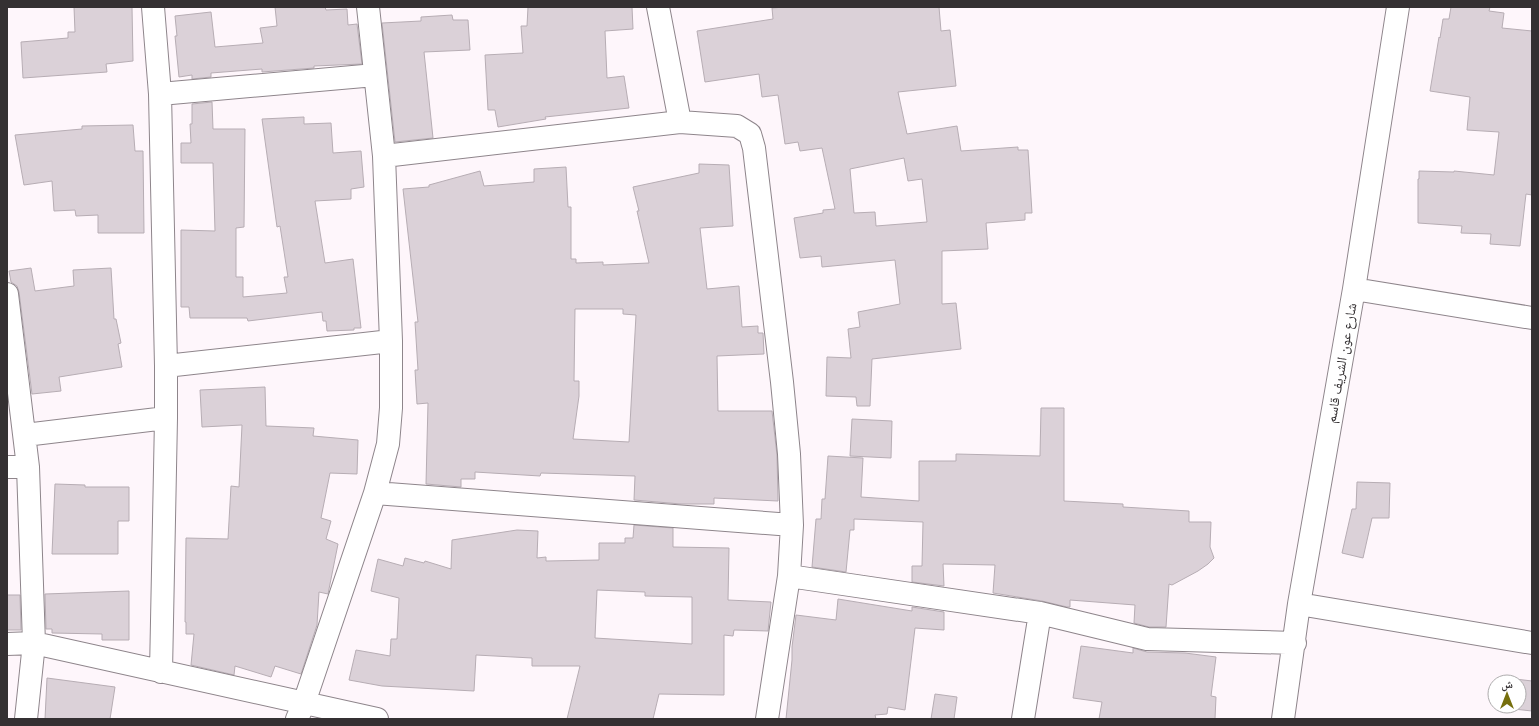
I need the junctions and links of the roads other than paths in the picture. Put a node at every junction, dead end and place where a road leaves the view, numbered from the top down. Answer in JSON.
{"nodes":[{"id":1,"x":153,"y":7,"type":"edge"},
{"id":2,"x":368,"y":7,"type":"edge"},
{"id":3,"x":658,"y":7,"type":"edge"},
{"id":4,"x":1398,"y":7,"type":"edge"},
{"id":5,"x":375,"y":75,"type":"junction"},
{"id":6,"x":160,"y":94,"type":"junction"},
{"id":7,"x":680,"y":122,"type":"junction"},
{"id":8,"x":384,"y":156,"type":"junction"},
{"id":9,"x":1354,"y":289,"type":"junction"},
{"id":10,"x":7,"y":294,"type":"edge"},
{"id":11,"x":1532,"y":318,"type":"edge"},
{"id":12,"x":391,"y":341,"type":"junction"},
{"id":13,"x":166,"y":366,"type":"junction"},
{"id":14,"x":166,"y":418,"type":"junction"},
{"id":15,"x":24,"y":435,"type":"junction"},
{"id":16,"x":7,"y":467,"type":"edge"},
{"id":17,"x":28,"y":467,"type":"junction"},
{"id":18,"x":375,"y":493,"type":"junction"},
{"id":19,"x":792,"y":525,"type":"junction"},
{"id":20,"x":789,"y":576,"type":"junction"},
{"id":21,"x":1299,"y":604,"type":"junction"},
{"id":22,"x":1040,"y":613,"type":"junction"},
{"id":23,"x":34,"y":643,"type":"junction"},
{"id":24,"x":1295,"y":643,"type":"junction"},
{"id":25,"x":1532,"y":643,"type":"edge"},
{"id":26,"x":7,"y":644,"type":"edge"},
{"id":27,"x":161,"y":672,"type":"junction"},
{"id":28,"x":301,"y":711,"type":"edge"},
{"id":29,"x":26,"y":719,"type":"edge"},
{"id":30,"x":377,"y":719,"type":"edge"},
{"id":31,"x":767,"y":719,"type":"edge"},
{"id":32,"x":1023,"y":719,"type":"edge"},
{"id":33,"x":1283,"y":719,"type":"edge"}],
"edges":[{"from":1,"to":6,"type":"street"},
{"from":2,"to":5,"type":"street"},
{"from":3,"to":7,"type":"street"},
{"from":4,"to":9,"type":"street","name":"شارع عون الشريف قاسم"},
{"from":5,"to":6,"type":"street"},
{"from":5,"to":8,"type":"street"},
{"from":6,"to":13,"type":"street"},
{"from":7,"to":8,"type":"street"},
{"from":7,"to":19,"type":"street"},
{"from":8,"to":12,"type":"street"},
{"from":9,"to":11,"type":"street"},
{"from":9,"to":21,"type":"street","name":"شارع عون الشريف قاسم"},
{"from":10,"to":15,"type":"street"},
{"from":12,"to":13,"type":"street"},
{"from":12,"to":18,"type":"street"},
{"from":13,"to":14,"type":"street"},
{"from":14,"to":15,"type":"street"},
{"from":14,"to":27,"type":"street"},
{"from":15,"to":17,"type":"street"},
{"from":16,"to":17,"type":"street"},
{"from":17,"to":23,"type":"street"},
{"from":18,"to":19,"type":"street"},
{"from":18,"to":28,"type":"street"},
{"from":19,"to":20,"type":"street"},
{"from":20,"to":22,"type":"street"},
{"from":20,"to":31,"type":"street"},
{"from":21,"to":24,"type":"street","name":"شارع عون الشريف قاسم"},
{"from":21,"to":25,"type":"street"},
{"from":22,"to":24,"type":"street"},
{"from":22,"to":32,"type":"street"},
{"from":23,"to":26,"type":"street"},
{"from":23,"to":27,"type":"street"},
{"from":23,"to":29,"type":"street"},
{"from":24,"to":33,"type":"street","name":"شارع عون الشريف قاسم"},
{"from":27,"to":28,"type":"street"},
{"from":28,"to":30,"type":"street"}]}
